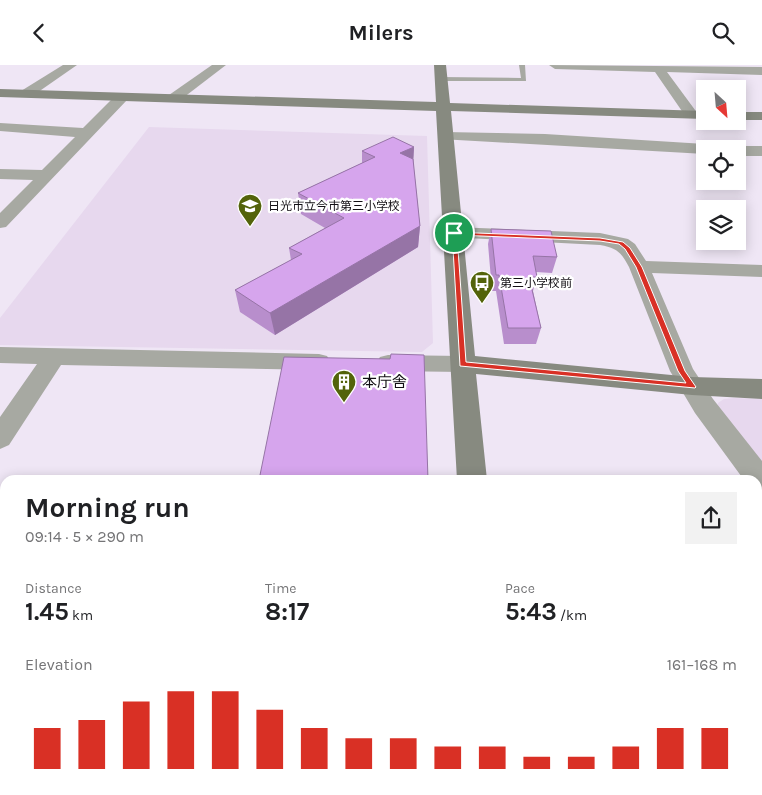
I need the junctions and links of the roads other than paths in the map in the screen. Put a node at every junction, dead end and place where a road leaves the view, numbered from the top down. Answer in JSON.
{"nodes":[{"id":1,"x":71,"y":65,"type":"edge"},
{"id":2,"x":220,"y":65,"type":"edge"},
{"id":3,"x":522,"y":65,"type":"edge"},
{"id":4,"x":555,"y":65,"type":"edge"},
{"id":5,"x":659,"y":69,"type":"junction"},
{"id":6,"x":762,"y":71,"type":"edge"},
{"id":7,"x":440,"y":72,"type":"edge"},
{"id":8,"x":0,"y":93,"type":"edge"},
{"id":9,"x":26,"y":94,"type":"junction"},
{"id":10,"x":122,"y":97,"type":"junction"},
{"id":11,"x":174,"y":97,"type":"junction"},
{"id":12,"x":443,"y":106,"type":"junction"},
{"id":13,"x":696,"y":112,"type":"edge"},
{"id":14,"x":696,"y":114,"type":"edge"},
{"id":15,"x":746,"y":116,"type":"edge"},
{"id":16,"x":762,"y":116,"type":"edge"},
{"id":17,"x":0,"y":127,"type":"edge"},
{"id":18,"x":87,"y":133,"type":"junction"},
{"id":19,"x":445,"y":136,"type":"junction"},
{"id":20,"x":696,"y":148,"type":"edge"},
{"id":21,"x":746,"y":151,"type":"edge"},
{"id":22,"x":762,"y":151,"type":"edge"},
{"id":23,"x":746,"y":152,"type":"edge"},
{"id":24,"x":762,"y":155,"type":"edge"},
{"id":25,"x":0,"y":174,"type":"edge"},
{"id":26,"x":47,"y":175,"type":"junction"},
{"id":27,"x":1,"y":221,"type":"edge"},
{"id":28,"x":454,"y":233,"type":"junction"},
{"id":29,"x":639,"y":267,"type":"junction"},
{"id":30,"x":762,"y":271,"type":"edge"},
{"id":31,"x":0,"y":355,"type":"edge"},
{"id":32,"x":54,"y":357,"type":"junction"},
{"id":33,"x":337,"y":362,"type":"edge"},
{"id":34,"x":367,"y":363,"type":"edge"},
{"id":35,"x":462,"y":365,"type":"junction"},
{"id":36,"x":692,"y":387,"type":"junction"},
{"id":37,"x":762,"y":389,"type":"edge"},
{"id":38,"x":0,"y":438,"type":"edge"},
{"id":39,"x":472,"y":475,"type":"edge"},
{"id":40,"x":757,"y":475,"type":"edge"}],
"edges":[{"from":1,"to":9,"type":"street"},
{"from":2,"to":11,"type":"street"},
{"from":3,"to":7,"type":"lane"},
{"from":4,"to":5,"type":"street"},
{"from":5,"to":6,"type":"street"},
{"from":5,"to":13,"type":"street"},
{"from":7,"to":12,"type":"street"},
{"from":8,"to":9,"type":"street"},
{"from":9,"to":10,"type":"street"},
{"from":10,"to":11,"type":"street"},
{"from":10,"to":18,"type":"street"},
{"from":11,"to":12,"type":"street"},
{"from":12,"to":14,"type":"street"},
{"from":12,"to":19,"type":"street"},
{"from":15,"to":16,"type":"street"},
{"from":17,"to":18,"type":"street"},
{"from":18,"to":26,"type":"street"},
{"from":19,"to":20,"type":"street"},
{"from":19,"to":28,"type":"street"},
{"from":21,"to":22,"type":"street"},
{"from":23,"to":24,"type":"lane"},
{"from":25,"to":26,"type":"street"},
{"from":26,"to":27,"type":"street"},
{"from":28,"to":29,"type":"street"},
{"from":28,"to":35,"type":"street"},
{"from":29,"to":30,"type":"street"},
{"from":29,"to":36,"type":"street"},
{"from":31,"to":32,"type":"street"},
{"from":32,"to":33,"type":"street"},
{"from":32,"to":38,"type":"street"},
{"from":34,"to":35,"type":"street"},
{"from":35,"to":36,"type":"street"},
{"from":35,"to":39,"type":"street"},
{"from":36,"to":37,"type":"street"},
{"from":36,"to":40,"type":"street"}]}
